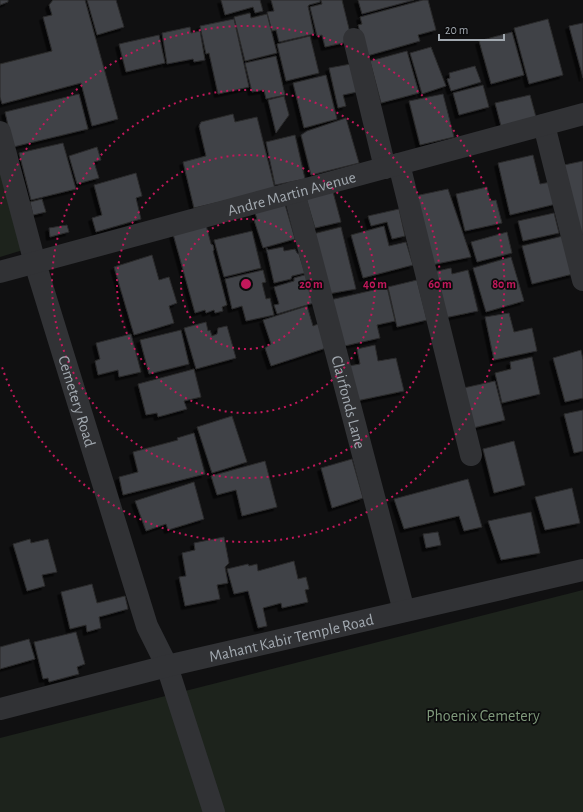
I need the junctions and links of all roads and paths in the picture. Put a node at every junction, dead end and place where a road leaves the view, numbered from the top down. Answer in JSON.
{"nodes":[{"id":1,"x":354,"y":39,"type":"dead end"},
{"id":2,"x":583,"y":114,"type":"edge"},
{"id":3,"x":544,"y":125,"type":"junction"},
{"id":4,"x":0,"y":132,"type":"edge"},
{"id":5,"x":392,"y":166,"type":"junction"},
{"id":6,"x":294,"y":192,"type":"junction"},
{"id":7,"x":35,"y":263,"type":"junction"},
{"id":8,"x":0,"y":272,"type":"edge"},
{"id":9,"x":583,"y":280,"type":"edge"},
{"id":10,"x":471,"y":455,"type":"dead end"},
{"id":11,"x":583,"y":570,"type":"edge"},
{"id":12,"x":404,"y":611,"type":"junction"},
{"id":13,"x":167,"y":666,"type":"junction"},
{"id":14,"x":0,"y":709,"type":"edge"},
{"id":15,"x":214,"y":812,"type":"edge"}],
"edges":[{"from":1,"to":5,"type":"street"},
{"from":2,"to":3,"type":"street","name":"Andre Martin Avenue"},
{"from":3,"to":5,"type":"street","name":"Andre Martin Avenue"},
{"from":3,"to":9,"type":"street"},
{"from":4,"to":7,"type":"street","name":"Cemetery Road"},
{"from":5,"to":6,"type":"street","name":"Andre Martin Avenue"},
{"from":5,"to":10,"type":"street"},
{"from":6,"to":7,"type":"street","name":"Andre Martin Avenue"},
{"from":6,"to":12,"type":"street","name":"Clairfonds Lane"},
{"from":7,"to":8,"type":"street","name":"Andre Martin Avenue"},
{"from":7,"to":13,"type":"street","name":"Cemetery Road"},
{"from":11,"to":12,"type":"street","name":"Mahant Kabir Temple Road"},
{"from":12,"to":13,"type":"street","name":"Mahant Kabir Temple Road"},
{"from":13,"to":14,"type":"street","name":"Mahant Kabir Temple Road"},
{"from":13,"to":15,"type":"street","name":"Cemetery Road"}]}
